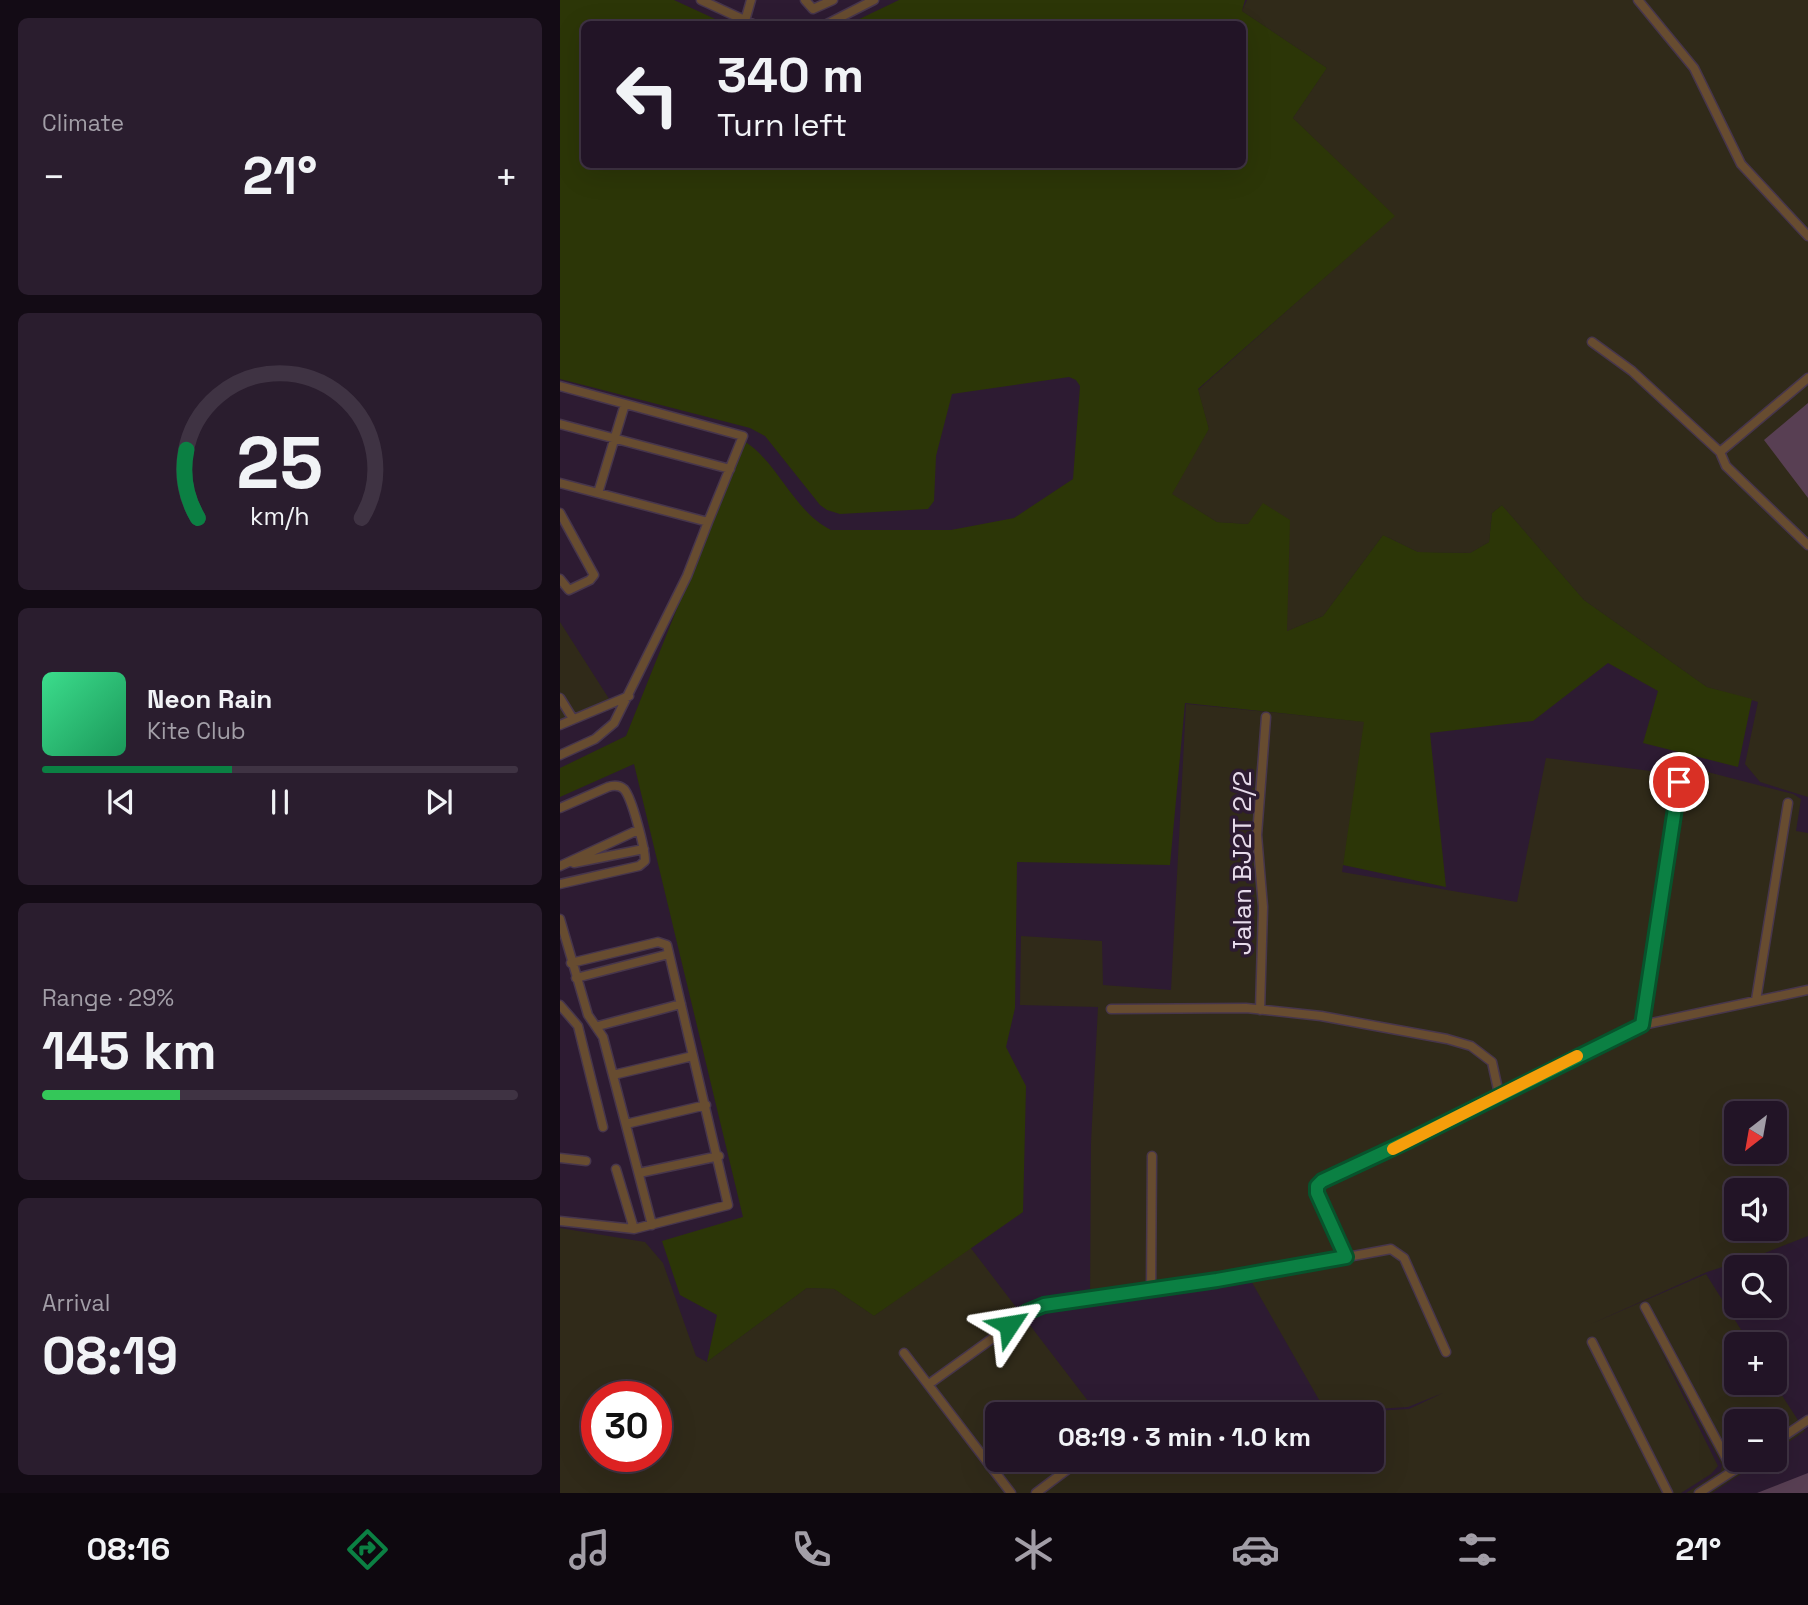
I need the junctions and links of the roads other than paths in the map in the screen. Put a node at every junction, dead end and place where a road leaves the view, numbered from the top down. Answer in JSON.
{"nodes":[{"id":1,"x":701,"y":0,"type":"edge"},
{"id":2,"x":751,"y":0,"type":"edge"},
{"id":3,"x":805,"y":0,"type":"edge"},
{"id":4,"x":833,"y":0,"type":"edge"},
{"id":5,"x":874,"y":0,"type":"edge"},
{"id":6,"x":1638,"y":0,"type":"edge"},
{"id":7,"x":745,"y":21,"type":"edge"},
{"id":8,"x":749,"y":21,"type":"edge"},
{"id":9,"x":833,"y":21,"type":"edge"},
{"id":10,"x":1808,"y":236,"type":"edge"},
{"id":11,"x":1592,"y":342,"type":"dead end"},
{"id":12,"x":1808,"y":378,"type":"edge"},
{"id":13,"x":560,"y":386,"type":"edge"},
{"id":14,"x":625,"y":404,"type":"junction"},
{"id":15,"x":560,"y":424,"type":"edge"},
{"id":16,"x":614,"y":439,"type":"junction"},
{"id":17,"x":1720,"y":452,"type":"junction"},
{"id":18,"x":730,"y":469,"type":"junction"},
{"id":19,"x":560,"y":483,"type":"edge"},
{"id":20,"x":598,"y":493,"type":"junction"},
{"id":21,"x":560,"y":513,"type":"edge"},
{"id":22,"x":708,"y":522,"type":"junction"},
{"id":23,"x":1808,"y":545,"type":"edge"},
{"id":24,"x":560,"y":579,"type":"edge"},
{"id":25,"x":629,"y":696,"type":"junction"},
{"id":26,"x":560,"y":698,"type":"edge"},
{"id":27,"x":1266,"y":717,"type":"dead end"},
{"id":28,"x":573,"y":719,"type":"junction"},
{"id":29,"x":560,"y":725,"type":"edge"},
{"id":30,"x":560,"y":755,"type":"edge"},
{"id":31,"x":1679,"y":782,"type":"dead end"},
{"id":32,"x":1788,"y":803,"type":"dead end"},
{"id":33,"x":560,"y":808,"type":"edge"},
{"id":34,"x":638,"y":830,"type":"junction"},
{"id":35,"x":643,"y":849,"type":"junction"},
{"id":36,"x":560,"y":866,"type":"edge"},
{"id":37,"x":560,"y":884,"type":"edge"},
{"id":38,"x":560,"y":919,"type":"edge"},
{"id":39,"x":669,"y":954,"type":"junction"},
{"id":40,"x":571,"y":963,"type":"junction"},
{"id":41,"x":576,"y":978,"type":"junction"},
{"id":42,"x":1808,"y":990,"type":"edge"},
{"id":43,"x":1756,"y":1000,"type":"junction"},
{"id":44,"x":681,"y":1004,"type":"junction"},
{"id":45,"x":560,"y":1005,"type":"edge"},
{"id":46,"x":1111,"y":1009,"type":"dead end"},
{"id":47,"x":1260,"y":1010,"type":"junction"},
{"id":48,"x":1642,"y":1025,"type":"junction"},
{"id":49,"x":598,"y":1026,"type":"junction"},
{"id":50,"x":693,"y":1055,"type":"junction"},
{"id":51,"x":613,"y":1075,"type":"junction"},
{"id":52,"x":1499,"y":1094,"type":"junction"},
{"id":53,"x":706,"y":1105,"type":"junction"},
{"id":54,"x":626,"y":1124,"type":"junction"},
{"id":55,"x":603,"y":1128,"type":"dead end"},
{"id":56,"x":719,"y":1156,"type":"junction"},
{"id":57,"x":1152,"y":1156,"type":"dead end"},
{"id":58,"x":560,"y":1158,"type":"edge"},
{"id":59,"x":586,"y":1161,"type":"dead end"},
{"id":60,"x":616,"y":1169,"type":"dead end"},
{"id":61,"x":639,"y":1173,"type":"junction"},
{"id":62,"x":560,"y":1221,"type":"edge"},
{"id":63,"x":652,"y":1224,"type":"junction"},
{"id":64,"x":634,"y":1229,"type":"junction"},
{"id":65,"x":1346,"y":1257,"type":"junction"},
{"id":66,"x":1151,"y":1290,"type":"junction"},
{"id":67,"x":1645,"y":1307,"type":"dead end"},
{"id":68,"x":1592,"y":1342,"type":"dead end"},
{"id":69,"x":1446,"y":1352,"type":"dead end"},
{"id":70,"x":904,"y":1353,"type":"dead end"},
{"id":71,"x":929,"y":1384,"type":"junction"},
{"id":72,"x":1808,"y":1420,"type":"edge"},
{"id":73,"x":1787,"y":1434,"type":"edge"},
{"id":74,"x":1724,"y":1454,"type":"edge"},
{"id":75,"x":1064,"y":1472,"type":"edge"},
{"id":76,"x":1731,"y":1472,"type":"edge"},
{"id":77,"x":1011,"y":1493,"type":"edge"},
{"id":78,"x":1036,"y":1493,"type":"edge"},
{"id":79,"x":1668,"y":1493,"type":"edge"},
{"id":80,"x":1699,"y":1493,"type":"edge"}],
"edges":[{"from":1,"to":7,"type":"street"},
{"from":2,"to":8,"type":"street"},
{"from":3,"to":4,"type":"street"},
{"from":5,"to":9,"type":"street"},
{"from":6,"to":10,"type":"street"},
{"from":11,"to":17,"type":"street"},
{"from":12,"to":17,"type":"street"},
{"from":13,"to":14,"type":"street"},
{"from":14,"to":16,"type":"street"},
{"from":14,"to":18,"type":"street"},
{"from":15,"to":16,"type":"street"},
{"from":16,"to":18,"type":"street"},
{"from":16,"to":20,"type":"street"},
{"from":17,"to":23,"type":"street"},
{"from":18,"to":22,"type":"street"},
{"from":19,"to":20,"type":"street"},
{"from":20,"to":22,"type":"street"},
{"from":21,"to":24,"type":"street"},
{"from":22,"to":25,"type":"street"},
{"from":25,"to":28,"type":"street"},
{"from":25,"to":30,"type":"street"},
{"from":26,"to":28,"type":"street"},
{"from":27,"to":47,"type":"street","name":"Jalan BJ2T 2/2"},
{"from":28,"to":29,"type":"street"},
{"from":31,"to":48,"type":"street"},
{"from":32,"to":43,"type":"street"},
{"from":33,"to":34,"type":"street"},
{"from":34,"to":35,"type":"street"},
{"from":34,"to":36,"type":"street"},
{"from":35,"to":36,"type":"street"},
{"from":35,"to":37,"type":"street"},
{"from":38,"to":40,"type":"street"},
{"from":39,"to":40,"type":"street"},
{"from":39,"to":41,"type":"street"},
{"from":39,"to":44,"type":"street"},
{"from":40,"to":41,"type":"street"},
{"from":41,"to":49,"type":"street"},
{"from":42,"to":43,"type":"street"},
{"from":43,"to":48,"type":"street"},
{"from":44,"to":49,"type":"street"},
{"from":44,"to":50,"type":"street"},
{"from":45,"to":55,"type":"street"},
{"from":46,"to":47,"type":"street"},
{"from":47,"to":52,"type":"street"},
{"from":48,"to":52,"type":"street"},
{"from":49,"to":51,"type":"street"},
{"from":50,"to":51,"type":"street"},
{"from":50,"to":53,"type":"street"},
{"from":51,"to":54,"type":"street"},
{"from":52,"to":65,"type":"street"},
{"from":53,"to":54,"type":"street"},
{"from":53,"to":56,"type":"street"},
{"from":54,"to":61,"type":"street"},
{"from":56,"to":61,"type":"street"},
{"from":56,"to":63,"type":"street"},
{"from":57,"to":66,"type":"street"},
{"from":58,"to":59,"type":"street"},
{"from":60,"to":64,"type":"street"},
{"from":61,"to":63,"type":"street"},
{"from":62,"to":64,"type":"street"},
{"from":63,"to":64,"type":"street"},
{"from":65,"to":66,"type":"street"},
{"from":65,"to":69,"type":"street"},
{"from":66,"to":71,"type":"street"},
{"from":67,"to":74,"type":"street"},
{"from":68,"to":79,"type":"street"},
{"from":70,"to":71,"type":"street"},
{"from":71,"to":77,"type":"street"},
{"from":72,"to":73,"type":"street"},
{"from":75,"to":78,"type":"street"},
{"from":76,"to":80,"type":"street"}]}
